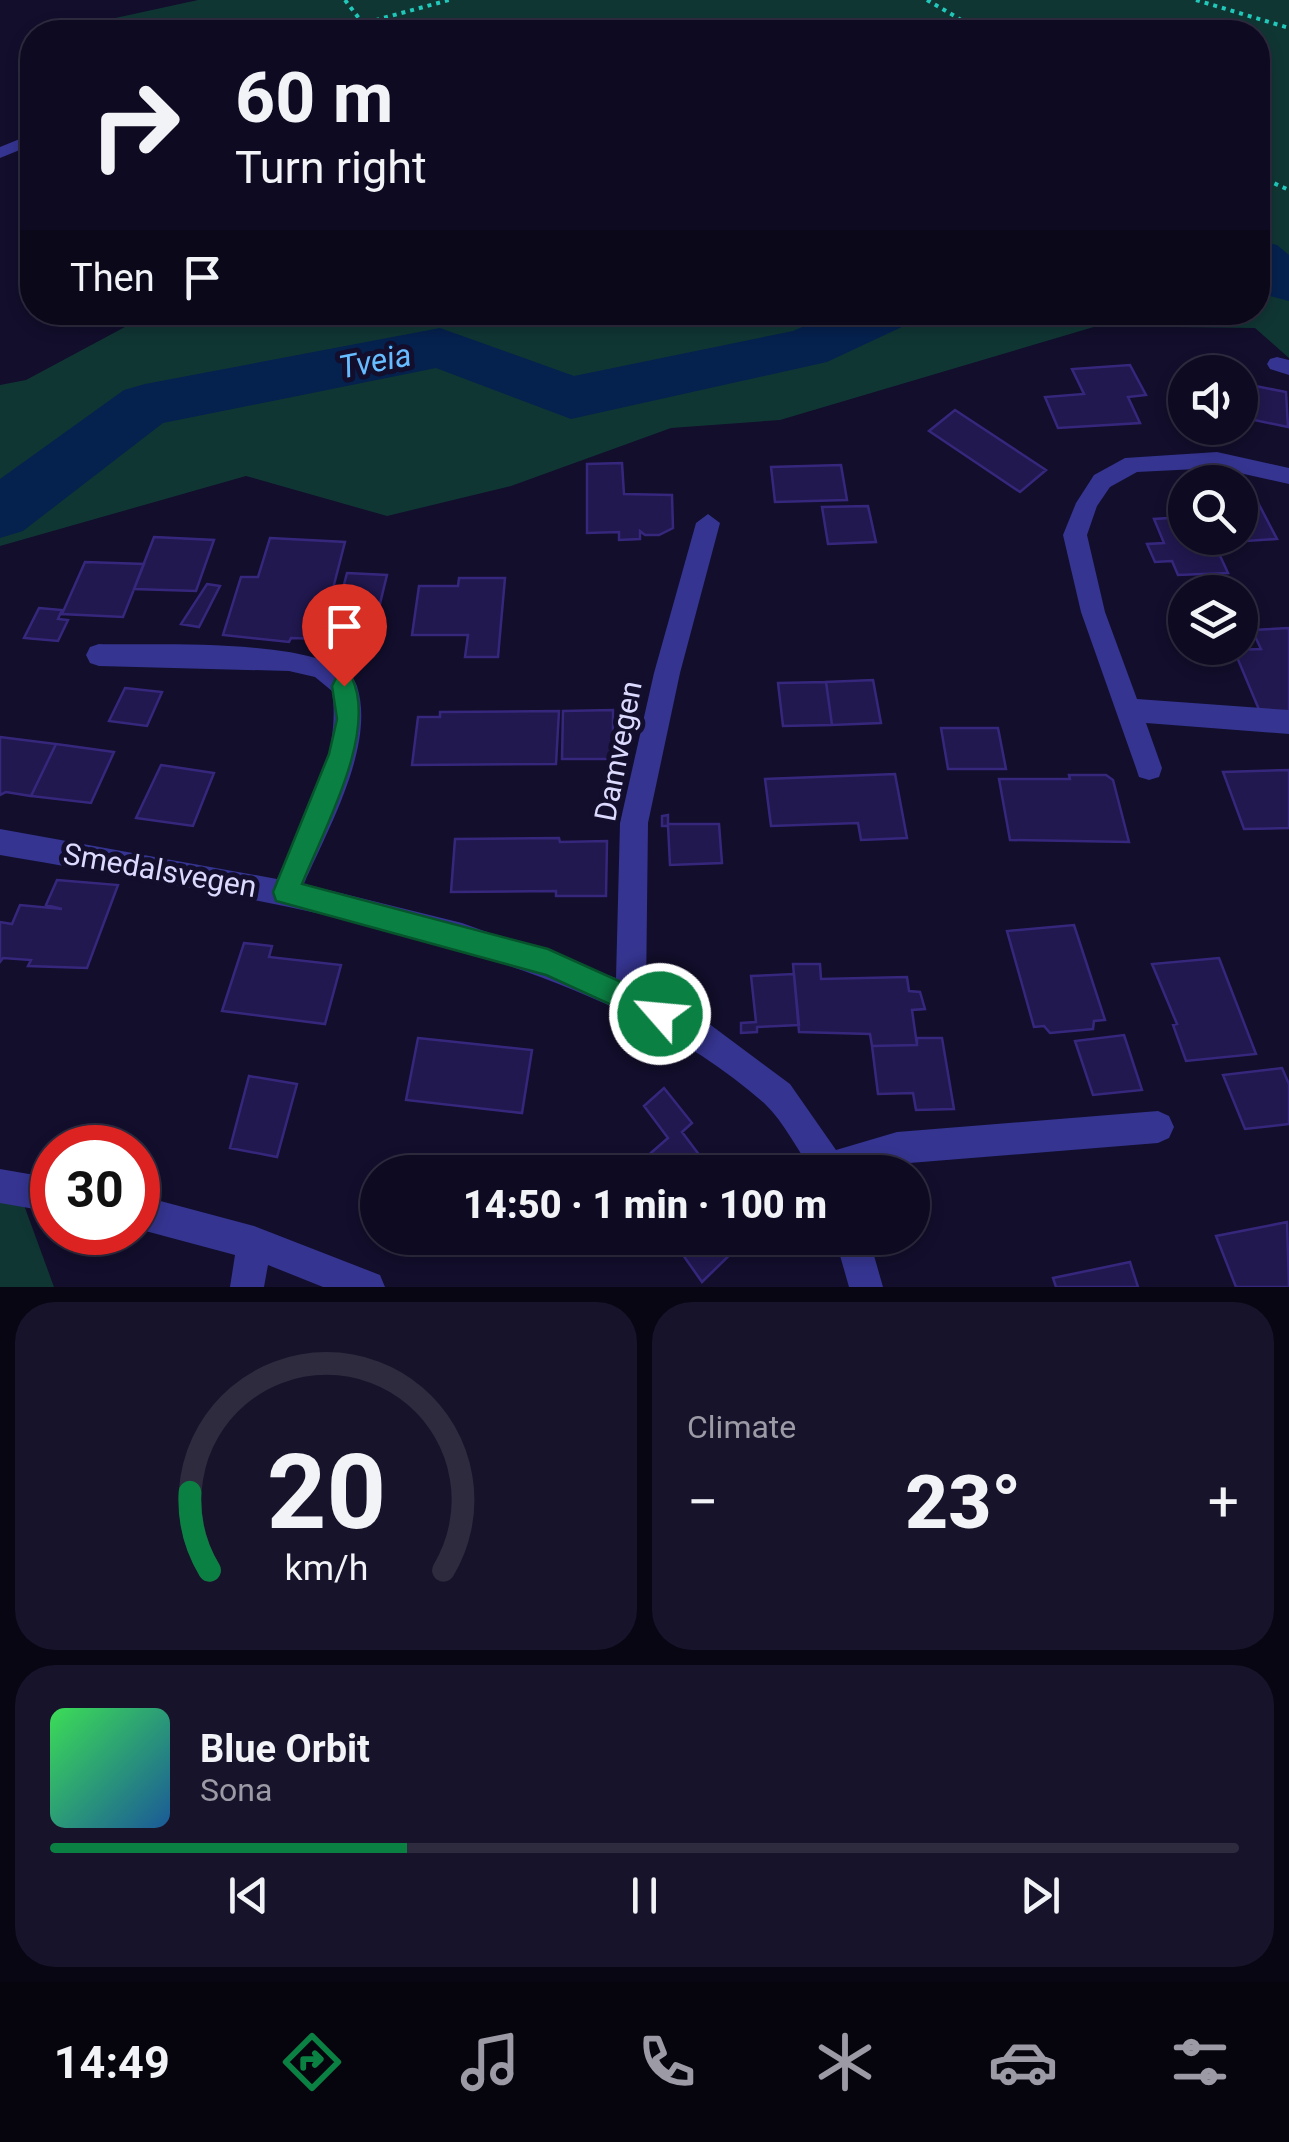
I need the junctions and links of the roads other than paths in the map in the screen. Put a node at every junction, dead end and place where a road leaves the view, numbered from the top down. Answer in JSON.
{"nodes":[{"id":1,"x":1289,"y":476,"type":"edge"},
{"id":2,"x":708,"y":523,"type":"dead end"},
{"id":3,"x":99,"y":655,"type":"dead end"},
{"id":4,"x":1128,"y":710,"type":"junction"},
{"id":5,"x":1289,"y":722,"type":"edge"},
{"id":6,"x":1149,"y":768,"type":"dead end"},
{"id":7,"x":0,"y":842,"type":"edge"},
{"id":8,"x":286,"y":892,"type":"junction"},
{"id":9,"x":632,"y":998,"type":"junction"},
{"id":10,"x":1158,"y":1127,"type":"dead end"},
{"id":11,"x":822,"y":1155,"type":"edge"},
{"id":12,"x":876,"y":1155,"type":"edge"},
{"id":13,"x":0,"y":1186,"type":"edge"},
{"id":14,"x":30,"y":1191,"type":"edge"},
{"id":15,"x":160,"y":1218,"type":"edge"},
{"id":16,"x":254,"y":1243,"type":"junction"},
{"id":17,"x":857,"y":1255,"type":"edge"},
{"id":18,"x":247,"y":1287,"type":"edge"},
{"id":19,"x":368,"y":1287,"type":"edge"},
{"id":20,"x":866,"y":1287,"type":"edge"}],
"edges":[{"from":1,"to":4,"type":"street"},
{"from":2,"to":9,"type":"street","name":"Damvegen"},
{"from":3,"to":8,"type":"street"},
{"from":4,"to":5,"type":"street"},
{"from":4,"to":6,"type":"street"},
{"from":7,"to":8,"type":"street","name":"Smedalsvegen"},
{"from":8,"to":9,"type":"street","name":"Smedalsvegen"},
{"from":9,"to":11,"type":"street","name":"Smedalsvegen"},
{"from":10,"to":12,"type":"street"},
{"from":13,"to":14,"type":"street"},
{"from":15,"to":16,"type":"street"},
{"from":16,"to":18,"type":"street"},
{"from":16,"to":19,"type":"street"},
{"from":17,"to":20,"type":"street"}]}
